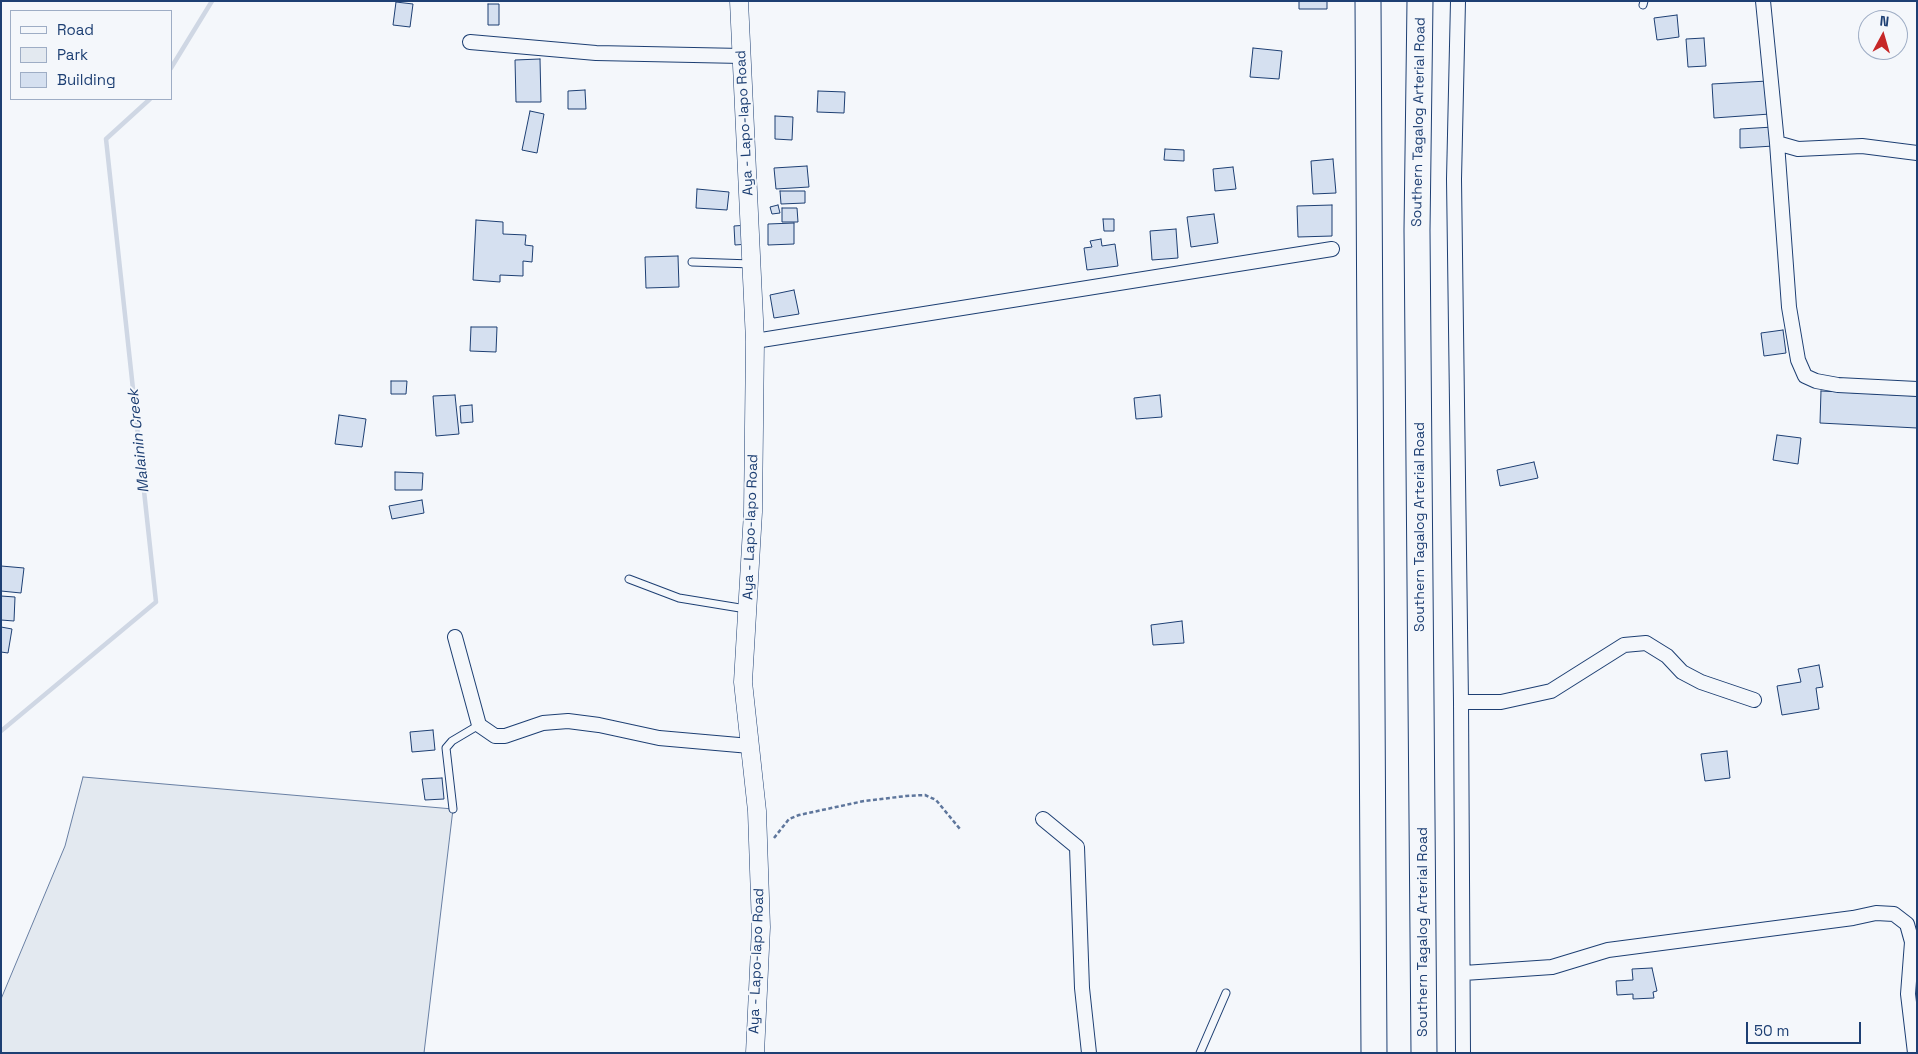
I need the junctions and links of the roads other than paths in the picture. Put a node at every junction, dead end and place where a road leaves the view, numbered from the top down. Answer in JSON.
{"nodes":[{"id":1,"x":739,"y":1,"type":"edge"},
{"id":2,"x":1368,"y":1,"type":"edge"},
{"id":3,"x":1420,"y":1,"type":"edge"},
{"id":4,"x":1458,"y":1,"type":"edge"},
{"id":5,"x":1763,"y":1,"type":"edge"},
{"id":6,"x":470,"y":42,"type":"dead end"},
{"id":7,"x":742,"y":56,"type":"junction"},
{"id":8,"x":1777,"y":142,"type":"junction"},
{"id":9,"x":1917,"y":153,"type":"edge"},
{"id":10,"x":1332,"y":249,"type":"dead end"},
{"id":11,"x":692,"y":262,"type":"dead end"},
{"id":12,"x":752,"y":264,"type":"junction"},
{"id":13,"x":755,"y":341,"type":"junction"},
{"id":14,"x":1917,"y":389,"type":"edge"},
{"id":15,"x":629,"y":579,"type":"dead end"},
{"id":16,"x":748,"y":609,"type":"junction"},
{"id":17,"x":455,"y":637,"type":"dead end"},
{"id":18,"x":1754,"y":700,"type":"dead end"},
{"id":19,"x":1461,"y":702,"type":"junction"},
{"id":20,"x":479,"y":725,"type":"junction"},
{"id":21,"x":750,"y":746,"type":"junction"},
{"id":22,"x":454,"y":809,"type":"dead end"},
{"id":23,"x":1044,"y":819,"type":"dead end"},
{"id":24,"x":1464,"y":972,"type":"junction"},
{"id":25,"x":1226,"y":993,"type":"dead end"},
{"id":26,"x":755,"y":1053,"type":"edge"},
{"id":27,"x":1088,"y":1053,"type":"edge"},
{"id":28,"x":1200,"y":1053,"type":"edge"},
{"id":29,"x":1374,"y":1053,"type":"edge"},
{"id":30,"x":1424,"y":1053,"type":"edge"},
{"id":31,"x":1463,"y":1053,"type":"edge"},
{"id":32,"x":1915,"y":1053,"type":"edge"}],
"edges":[{"from":1,"to":7,"type":"street","name":"Aya - Lapo-lapo Road"},
{"from":2,"to":29,"type":"highway"},
{"from":3,"to":30,"type":"highway","name":"Southern Tagalog Arterial Road"},
{"from":4,"to":19,"type":"street"},
{"from":5,"to":8,"type":"street"},
{"from":6,"to":7,"type":"street"},
{"from":7,"to":12,"type":"street","name":"Aya - Lapo-lapo Road"},
{"from":8,"to":9,"type":"street"},
{"from":8,"to":14,"type":"street"},
{"from":10,"to":13,"type":"street"},
{"from":11,"to":12,"type":"lane"},
{"from":12,"to":13,"type":"street","name":"Aya - Lapo-lapo Road"},
{"from":13,"to":16,"type":"street","name":"Aya - Lapo-lapo Road"},
{"from":15,"to":16,"type":"lane"},
{"from":16,"to":21,"type":"street","name":"Aya - Lapo-lapo Road"},
{"from":17,"to":20,"type":"street"},
{"from":18,"to":19,"type":"street"},
{"from":19,"to":24,"type":"street"},
{"from":20,"to":21,"type":"street"},
{"from":20,"to":22,"type":"lane"},
{"from":21,"to":26,"type":"street","name":"Aya - Lapo-lapo Road"},
{"from":23,"to":27,"type":"street"},
{"from":24,"to":31,"type":"street"},
{"from":24,"to":32,"type":"street"},
{"from":25,"to":28,"type":"lane"}]}
